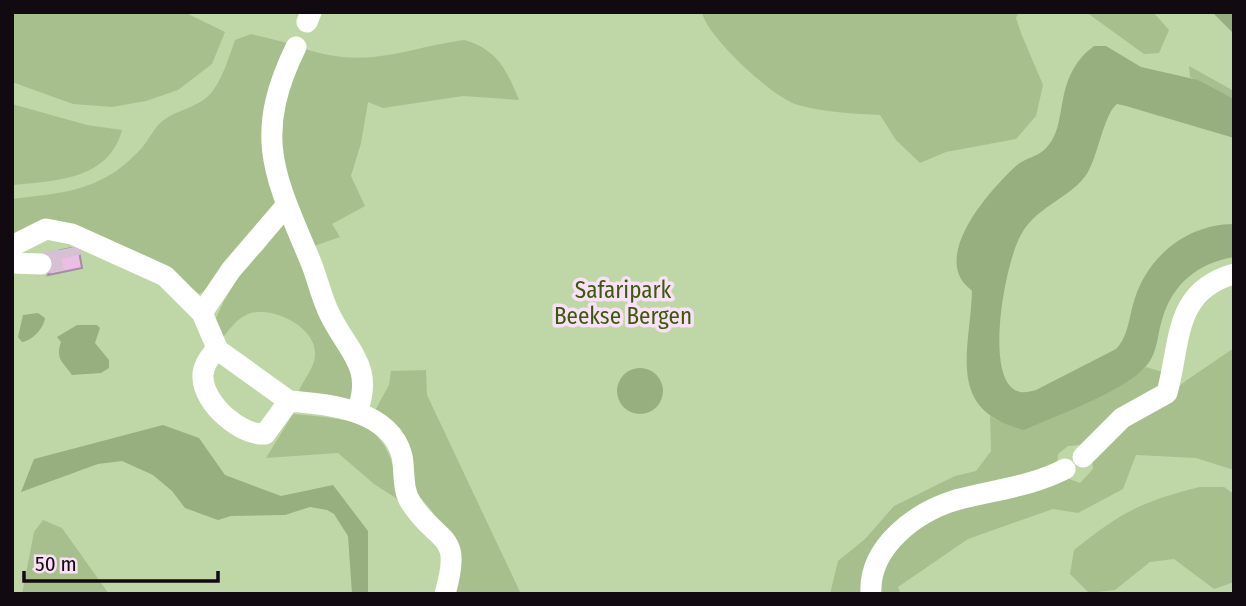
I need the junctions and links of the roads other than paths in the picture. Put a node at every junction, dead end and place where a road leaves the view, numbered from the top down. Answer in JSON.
{"nodes":[{"id":1,"x":296,"y":47,"type":"dead end"},
{"id":2,"x":285,"y":207,"type":"junction"},
{"id":3,"x":12,"y":246,"type":"edge"},
{"id":4,"x":12,"y":263,"type":"edge"},
{"id":5,"x":41,"y":264,"type":"tunnel mouth"},
{"id":6,"x":1234,"y":274,"type":"edge"},
{"id":7,"x":202,"y":313,"type":"junction"},
{"id":8,"x":217,"y":348,"type":"junction"},
{"id":9,"x":289,"y":401,"type":"junction"},
{"id":10,"x":356,"y":412,"type":"junction"},
{"id":11,"x":445,"y":594,"type":"edge"},
{"id":12,"x":871,"y":594,"type":"edge"}],
"edges":[{"from":1,"to":2,"type":"street"},
{"from":2,"to":7,"type":"street"},
{"from":2,"to":10,"type":"street"},
{"from":3,"to":7,"type":"street"},
{"from":4,"to":5,"type":"street"},
{"from":6,"to":12,"type":"street"},
{"from":7,"to":8,"type":"street"},
{"from":8,"to":9,"type":"street"},
{"from":8,"to":9,"type":"street"},
{"from":9,"to":10,"type":"street"},
{"from":10,"to":11,"type":"street"}]}
